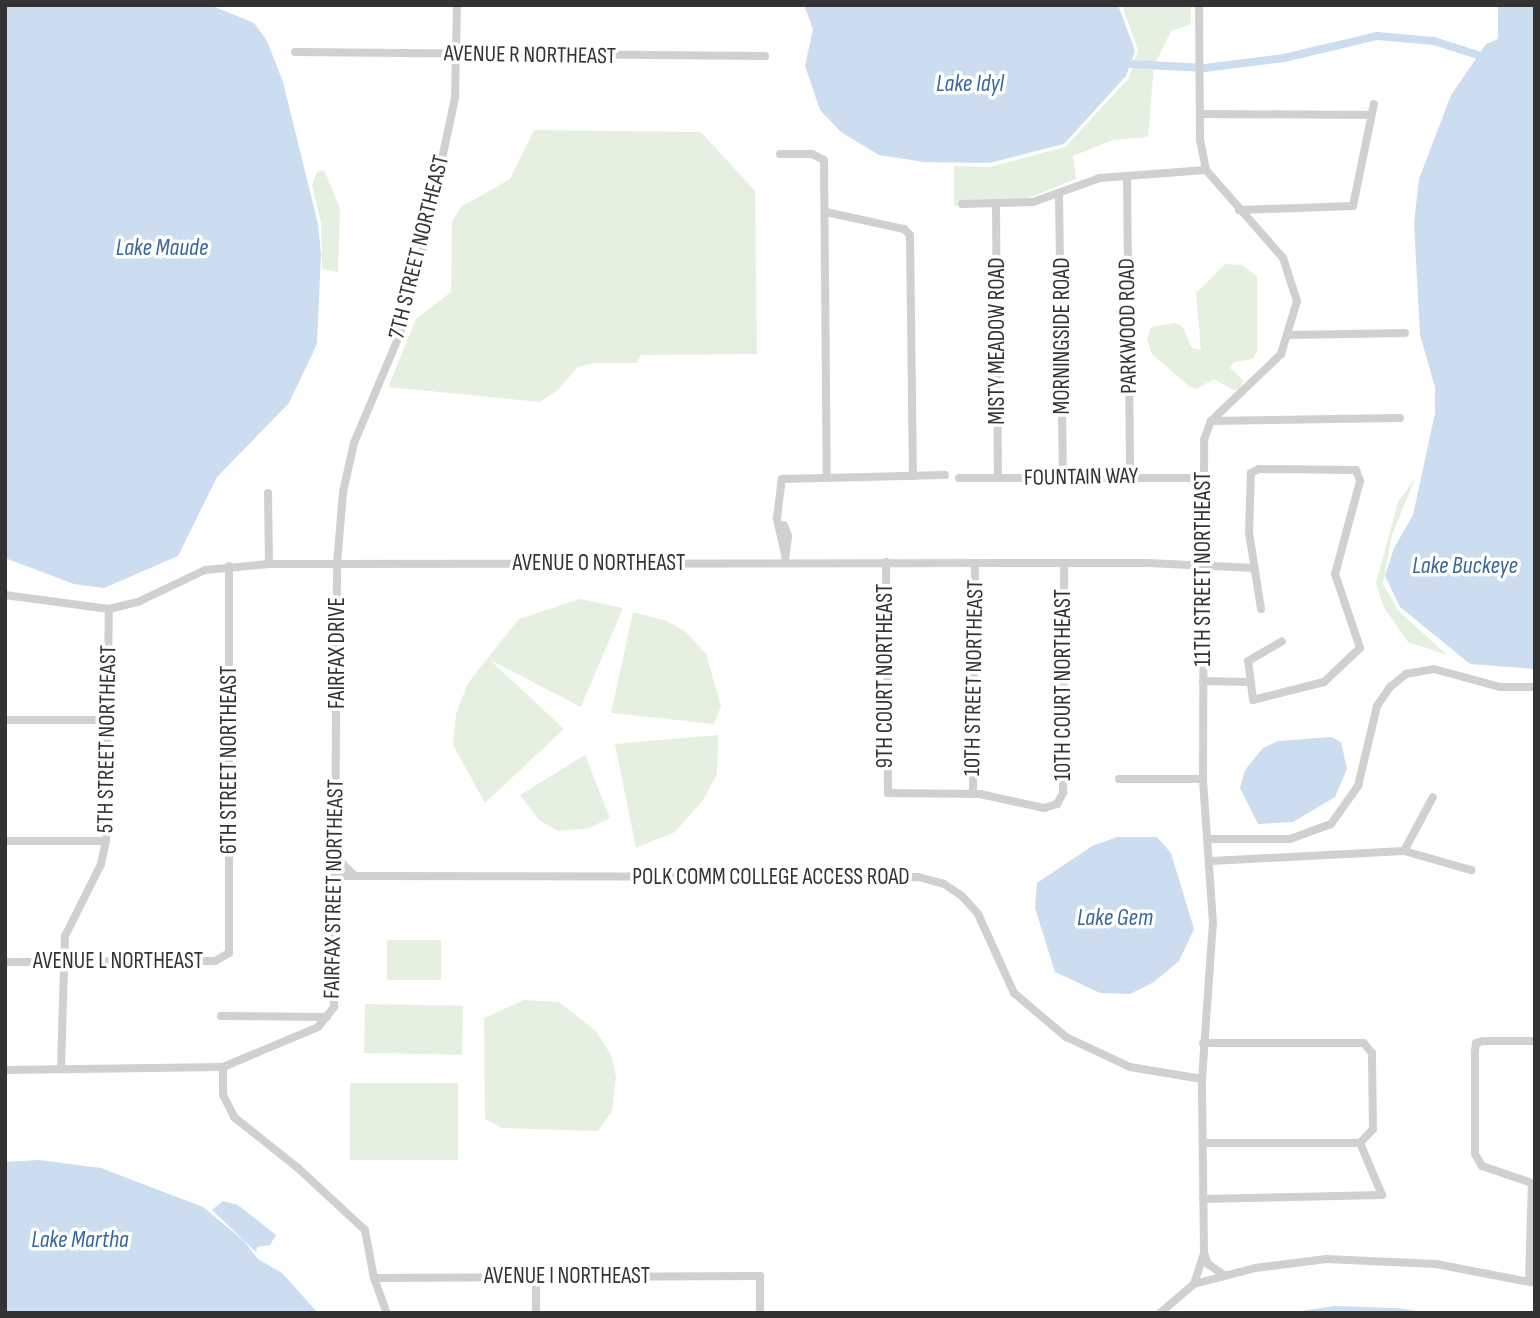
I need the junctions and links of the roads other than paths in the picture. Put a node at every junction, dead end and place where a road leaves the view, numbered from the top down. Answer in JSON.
{"nodes":[{"id":1,"x":457,"y":5,"type":"edge"},
{"id":2,"x":1199,"y":5,"type":"edge"},
{"id":3,"x":295,"y":52,"type":"dead end"},
{"id":4,"x":457,"y":54,"type":"junction"},
{"id":5,"x":765,"y":56,"type":"dead end"},
{"id":6,"x":1374,"y":104,"type":"dead end"},
{"id":7,"x":1199,"y":114,"type":"junction"},
{"id":8,"x":1370,"y":115,"type":"junction"},
{"id":9,"x":780,"y":154,"type":"dead end"},
{"id":10,"x":1206,"y":170,"type":"junction"},
{"id":11,"x":1127,"y":176,"type":"junction"},
{"id":12,"x":1059,"y":194,"type":"junction"},
{"id":13,"x":962,"y":204,"type":"dead end"},
{"id":14,"x":996,"y":204,"type":"junction"},
{"id":15,"x":1239,"y":210,"type":"junction"},
{"id":16,"x":826,"y":212,"type":"junction"},
{"id":17,"x":1405,"y":333,"type":"dead end"},
{"id":18,"x":1290,"y":335,"type":"junction"},
{"id":19,"x":1401,"y":418,"type":"dead end"},
{"id":20,"x":1211,"y":421,"type":"junction"},
{"id":21,"x":913,"y":475,"type":"junction"},
{"id":22,"x":945,"y":475,"type":"dead end"},
{"id":23,"x":827,"y":476,"type":"junction"},
{"id":24,"x":1130,"y":476,"type":"junction"},
{"id":25,"x":959,"y":478,"type":"dead end"},
{"id":26,"x":998,"y":478,"type":"junction"},
{"id":27,"x":1063,"y":478,"type":"junction"},
{"id":28,"x":1202,"y":478,"type":"junction"},
{"id":29,"x":268,"y":493,"type":"dead end"},
{"id":30,"x":785,"y":558,"type":"junction"},
{"id":31,"x":886,"y":562,"type":"junction"},
{"id":32,"x":975,"y":563,"type":"junction"},
{"id":33,"x":337,"y":564,"type":"junction"},
{"id":34,"x":1064,"y":564,"type":"junction"},
{"id":35,"x":1202,"y":564,"type":"junction"},
{"id":36,"x":269,"y":565,"type":"junction"},
{"id":37,"x":229,"y":566,"type":"junction"},
{"id":38,"x":1255,"y":568,"type":"junction"},
{"id":39,"x":5,"y":595,"type":"edge"},
{"id":40,"x":109,"y":609,"type":"junction"},
{"id":41,"x":1261,"y":609,"type":"dead end"},
{"id":42,"x":1282,"y":641,"type":"dead end"},
{"id":43,"x":1203,"y":681,"type":"junction"},
{"id":44,"x":1248,"y":682,"type":"junction"},
{"id":45,"x":1535,"y":687,"type":"edge"},
{"id":46,"x":5,"y":720,"type":"edge"},
{"id":47,"x":109,"y":720,"type":"junction"},
{"id":48,"x":337,"y":741,"type":"joint"},
{"id":49,"x":1119,"y":779,"type":"dead end"},
{"id":50,"x":1203,"y":779,"type":"junction"},
{"id":51,"x":972,"y":793,"type":"junction"},
{"id":52,"x":1433,"y":797,"type":"dead end"},
{"id":53,"x":1209,"y":839,"type":"junction"},
{"id":54,"x":5,"y":841,"type":"edge"},
{"id":55,"x":106,"y":841,"type":"junction"},
{"id":56,"x":1404,"y":850,"type":"junction"},
{"id":57,"x":335,"y":856,"type":"junction"},
{"id":58,"x":1211,"y":861,"type":"junction"},
{"id":59,"x":1471,"y":870,"type":"dead end"},
{"id":60,"x":335,"y":876,"type":"junction"},
{"id":61,"x":355,"y":876,"type":"junction"},
{"id":62,"x":229,"y":953,"type":"joint"},
{"id":63,"x":5,"y":962,"type":"edge"},
{"id":64,"x":64,"y":962,"type":"junction"},
{"id":65,"x":222,"y":1016,"type":"dead end"},
{"id":66,"x":327,"y":1017,"type":"junction"},
{"id":67,"x":1535,"y":1041,"type":"edge"},
{"id":68,"x":1203,"y":1043,"type":"junction"},
{"id":69,"x":223,"y":1067,"type":"junction"},
{"id":70,"x":61,"y":1069,"type":"junction"},
{"id":71,"x":5,"y":1070,"type":"edge"},
{"id":72,"x":1202,"y":1079,"type":"junction"},
{"id":73,"x":1203,"y":1143,"type":"junction"},
{"id":74,"x":1360,"y":1143,"type":"junction"},
{"id":75,"x":1533,"y":1184,"type":"edge"},
{"id":76,"x":1203,"y":1199,"type":"junction"},
{"id":77,"x":1204,"y":1253,"type":"junction"},
{"id":78,"x":536,"y":1276,"type":"junction"},
{"id":79,"x":1225,"y":1276,"type":"junction"},
{"id":80,"x":374,"y":1278,"type":"junction"},
{"id":81,"x":1532,"y":1283,"type":"edge"},
{"id":82,"x":1194,"y":1284,"type":"junction"},
{"id":83,"x":387,"y":1313,"type":"edge"},
{"id":84,"x":536,"y":1313,"type":"edge"},
{"id":85,"x":760,"y":1313,"type":"edge"},
{"id":86,"x":1160,"y":1313,"type":"edge"}],
"edges":[{"from":1,"to":4,"type":"street","name":"7TH STREET NORTHEAST"},
{"from":2,"to":7,"type":"street"},
{"from":3,"to":4,"type":"street","name":"AVENUE R NORTHEAST"},
{"from":4,"to":5,"type":"street","name":"AVENUE R NORTHEAST"},
{"from":4,"to":33,"type":"street","name":"7TH STREET NORTHEAST"},
{"from":6,"to":8,"type":"street"},
{"from":7,"to":8,"type":"street"},
{"from":7,"to":10,"type":"street"},
{"from":8,"to":15,"type":"street"},
{"from":9,"to":16,"type":"street"},
{"from":10,"to":11,"type":"street"},
{"from":10,"to":15,"type":"street"},
{"from":11,"to":12,"type":"street"},
{"from":11,"to":24,"type":"street","name":"PARKWOOD ROAD"},
{"from":12,"to":14,"type":"street"},
{"from":12,"to":27,"type":"street","name":"MORNINGSIDE ROAD"},
{"from":13,"to":14,"type":"street"},
{"from":14,"to":26,"type":"street","name":"MISTY MEADOW ROAD"},
{"from":15,"to":18,"type":"street"},
{"from":16,"to":21,"type":"street"},
{"from":16,"to":23,"type":"street"},
{"from":17,"to":18,"type":"street"},
{"from":18,"to":20,"type":"street"},
{"from":19,"to":20,"type":"street"},
{"from":20,"to":28,"type":"street","name":"11TH STREET NORTHEAST"},
{"from":21,"to":22,"type":"street"},
{"from":21,"to":23,"type":"street"},
{"from":23,"to":30,"type":"street"},
{"from":24,"to":27,"type":"street","name":"FOUNTAIN WAY"},
{"from":24,"to":28,"type":"street","name":"FOUNTAIN WAY"},
{"from":25,"to":26,"type":"street","name":"FOUNTAIN WAY"},
{"from":26,"to":27,"type":"street","name":"FOUNTAIN WAY"},
{"from":28,"to":35,"type":"street","name":"11TH STREET NORTHEAST"},
{"from":29,"to":36,"type":"street"},
{"from":30,"to":31,"type":"street","name":"AVENUE O NORTHEAST"},
{"from":30,"to":33,"type":"street","name":"AVENUE O NORTHEAST"},
{"from":31,"to":32,"type":"street","name":"AVENUE O NORTHEAST"},
{"from":31,"to":51,"type":"street","name":"9TH COURT NORTHEAST"},
{"from":32,"to":34,"type":"street","name":"AVENUE O NORTHEAST"},
{"from":32,"to":51,"type":"street","name":"10TH STREET NORTHEAST"},
{"from":33,"to":36,"type":"street","name":"AVENUE O NORTHEAST"},
{"from":33,"to":48,"type":"street","name":"FAIRFAX DRIVE"},
{"from":34,"to":35,"type":"street","name":"AVENUE O NORTHEAST"},
{"from":34,"to":51,"type":"street","name":"10TH COURT NORTHEAST"},
{"from":35,"to":38,"type":"street","name":"AVENUE O NORTHEAST"},
{"from":35,"to":43,"type":"street","name":"11TH STREET NORTHEAST"},
{"from":36,"to":37,"type":"street","name":"AVENUE O NORTHEAST"},
{"from":37,"to":40,"type":"street","name":"AVENUE O NORTHEAST"},
{"from":37,"to":62,"type":"street","name":"6TH STREET NORTHEAST"},
{"from":38,"to":41,"type":"street"},
{"from":38,"to":44,"type":"street"},
{"from":39,"to":40,"type":"street","name":"AVENUE O NORTHEAST"},
{"from":40,"to":47,"type":"street","name":"5TH STREET NORTHEAST"},
{"from":42,"to":44,"type":"street"},
{"from":43,"to":44,"type":"street"},
{"from":43,"to":50,"type":"street","name":"11TH STREET NORTHEAST"},
{"from":45,"to":53,"type":"street"},
{"from":46,"to":47,"type":"street"},
{"from":47,"to":55,"type":"street","name":"5TH STREET NORTHEAST"},
{"from":48,"to":57,"type":"street","name":"FAIRFAX STREET NORTHEAST"},
{"from":49,"to":50,"type":"street"},
{"from":50,"to":53,"type":"street","name":"11TH STREET NORTHEAST"},
{"from":52,"to":56,"type":"street"},
{"from":53,"to":58,"type":"street","name":"11TH STREET NORTHEAST"},
{"from":54,"to":55,"type":"street"},
{"from":55,"to":64,"type":"street","name":"5TH STREET NORTHEAST"},
{"from":56,"to":58,"type":"street"},
{"from":56,"to":59,"type":"street"},
{"from":57,"to":60,"type":"street","name":"FAIRFAX STREET NORTHEAST"},
{"from":57,"to":61,"type":"street"},
{"from":58,"to":68,"type":"street","name":"11TH STREET NORTHEAST"},
{"from":60,"to":61,"type":"street","name":"POLK COMM COLLEGE ACCESS ROAD"},
{"from":60,"to":66,"type":"street","name":"FAIRFAX STREET NORTHEAST"},
{"from":61,"to":72,"type":"street","name":"POLK COMM COLLEGE ACCESS ROAD"},
{"from":62,"to":64,"type":"street","name":"AVENUE L NORTHEAST"},
{"from":63,"to":64,"type":"street","name":"AVENUE L NORTHEAST"},
{"from":64,"to":70,"type":"street","name":"5TH STREET NORTHEAST"},
{"from":65,"to":66,"type":"street"},
{"from":66,"to":69,"type":"street","name":"FAIRFAX STREET NORTHEAST"},
{"from":67,"to":75,"type":"street"},
{"from":68,"to":72,"type":"street","name":"11TH STREET NORTHEAST"},
{"from":68,"to":74,"type":"street"},
{"from":69,"to":70,"type":"street","name":"FAIRFAX STREET NORTHEAST"},
{"from":69,"to":80,"type":"street"},
{"from":70,"to":71,"type":"street","name":"FAIRFAX STREET NORTHEAST"},
{"from":72,"to":73,"type":"street","name":"11TH STREET NORTHEAST"},
{"from":73,"to":74,"type":"street"},
{"from":73,"to":76,"type":"street","name":"11TH STREET NORTHEAST"},
{"from":74,"to":76,"type":"street"},
{"from":75,"to":81,"type":"street"},
{"from":76,"to":77,"type":"street","name":"11TH STREET NORTHEAST"},
{"from":77,"to":79,"type":"street"},
{"from":77,"to":82,"type":"street","name":"11TH STREET NORTHEAST"},
{"from":78,"to":80,"type":"street","name":"AVENUE I NORTHEAST"},
{"from":78,"to":84,"type":"street"},
{"from":78,"to":85,"type":"street","name":"AVENUE I NORTHEAST"},
{"from":79,"to":81,"type":"street"},
{"from":79,"to":82,"type":"street"},
{"from":80,"to":83,"type":"street"},
{"from":82,"to":86,"type":"street"}]}
